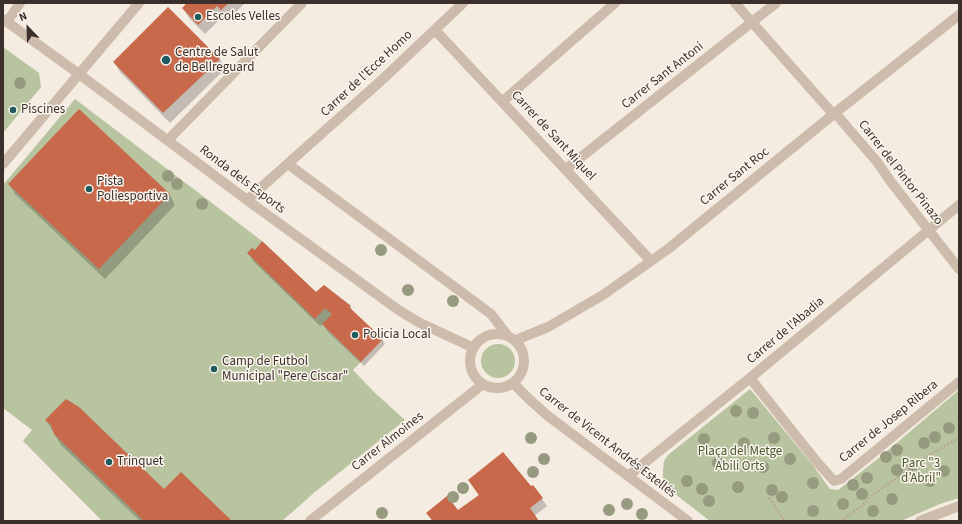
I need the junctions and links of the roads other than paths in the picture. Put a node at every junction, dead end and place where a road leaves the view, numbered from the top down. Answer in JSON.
{"nodes":[{"id":1,"x":20,"y":3,"type":"edge"},
{"id":2,"x":139,"y":3,"type":"edge"},
{"id":3,"x":302,"y":3,"type":"edge"},
{"id":4,"x":463,"y":3,"type":"edge"},
{"id":5,"x":615,"y":3,"type":"edge"},
{"id":6,"x":735,"y":3,"type":"edge"},
{"id":7,"x":776,"y":3,"type":"edge"},
{"id":8,"x":959,"y":15,"type":"edge"},
{"id":9,"x":5,"y":20,"type":"edge"},
{"id":10,"x":752,"y":22,"type":"junction"},
{"id":11,"x":435,"y":30,"type":"junction"},
{"id":12,"x":79,"y":74,"type":"junction"},
{"id":13,"x":503,"y":101,"type":"junction"},
{"id":14,"x":834,"y":113,"type":"junction"},
{"id":15,"x":168,"y":140,"type":"junction"},
{"id":16,"x":3,"y":164,"type":"edge"},
{"id":17,"x":288,"y":164,"type":"junction"},
{"id":18,"x":566,"y":169,"type":"junction"},
{"id":19,"x":247,"y":200,"type":"junction"},
{"id":20,"x":959,"y":205,"type":"edge"},
{"id":21,"x":928,"y":231,"type":"junction"},
{"id":22,"x":652,"y":261,"type":"junction"},
{"id":23,"x":959,"y":269,"type":"edge"},
{"id":24,"x":512,"y":338,"type":"junction"},
{"id":25,"x":474,"y":348,"type":"junction"},
{"id":26,"x":750,"y":378,"type":"junction"},
{"id":27,"x":959,"y":382,"type":"edge"},
{"id":28,"x":513,"y":383,"type":"junction"},
{"id":29,"x":483,"y":384,"type":"junction"},
{"id":30,"x":628,"y":476,"type":"junction"},
{"id":31,"x":959,"y":506,"type":"edge"},
{"id":32,"x":310,"y":521,"type":"edge"},
{"id":33,"x":688,"y":521,"type":"edge"},
{"id":34,"x":920,"y":521,"type":"edge"}],
"edges":[{"from":1,"to":9,"type":"street"},
{"from":2,"to":12,"type":"street"},
{"from":3,"to":15,"type":"street"},
{"from":4,"to":11,"type":"street","name":"Carrer de l'Ecce Homo"},
{"from":5,"to":13,"type":"street"},
{"from":6,"to":10,"type":"street","name":"Carrer del Pintor Pinazo"},
{"from":7,"to":10,"type":"street","name":"Carrer Sant Antoni"},
{"from":8,"to":14,"type":"street","name":"Carrer Sant Roc"},
{"from":9,"to":12,"type":"street","name":"Ronda dels Esports"},
{"from":10,"to":14,"type":"street","name":"Carrer del Pintor Pinazo"},
{"from":10,"to":18,"type":"street","name":"Carrer Sant Antoni"},
{"from":11,"to":13,"type":"street","name":"Carrer de Sant Miquel"},
{"from":11,"to":17,"type":"street","name":"Carrer de l'Ecce Homo"},
{"from":12,"to":15,"type":"street","name":"Ronda dels Esports"},
{"from":12,"to":16,"type":"street"},
{"from":13,"to":18,"type":"street","name":"Carrer de Sant Miquel"},
{"from":14,"to":21,"type":"street","name":"Carrer del Pintor Pinazo"},
{"from":14,"to":22,"type":"street","name":"Carrer Sant Roc"},
{"from":15,"to":19,"type":"street","name":"Ronda dels Esports"},
{"from":17,"to":19,"type":"street","name":"Carrer de l'Ecce Homo"},
{"from":17,"to":24,"type":"street"},
{"from":18,"to":22,"type":"street","name":"Carrer de Sant Miquel"},
{"from":19,"to":25,"type":"street","name":"Ronda dels Esports"},
{"from":20,"to":21,"type":"street","name":"Carrer de l'Abadia"},
{"from":21,"to":23,"type":"street","name":"Carrer del Pintor Pinazo"},
{"from":21,"to":26,"type":"street","name":"Carrer de l'Abadia"},
{"from":22,"to":24,"type":"street","name":"Carrer Sant Roc"},
{"from":24,"to":25,"type":"street"},
{"from":24,"to":28,"type":"street"},
{"from":25,"to":29,"type":"street"},
{"from":26,"to":27,"type":"street","name":"Carrer de Josep Ribera"},
{"from":26,"to":30,"type":"street","name":"Carrer de l'Abadia"},
{"from":28,"to":29,"type":"street"},
{"from":28,"to":30,"type":"street","name":"Carrer de Vicent Andrés Estellés"},
{"from":29,"to":32,"type":"street","name":"Carrer Almoines"},
{"from":30,"to":33,"type":"street","name":"Carrer de Vicent Andrés Estellés"},
{"from":31,"to":34,"type":"street"}]}
